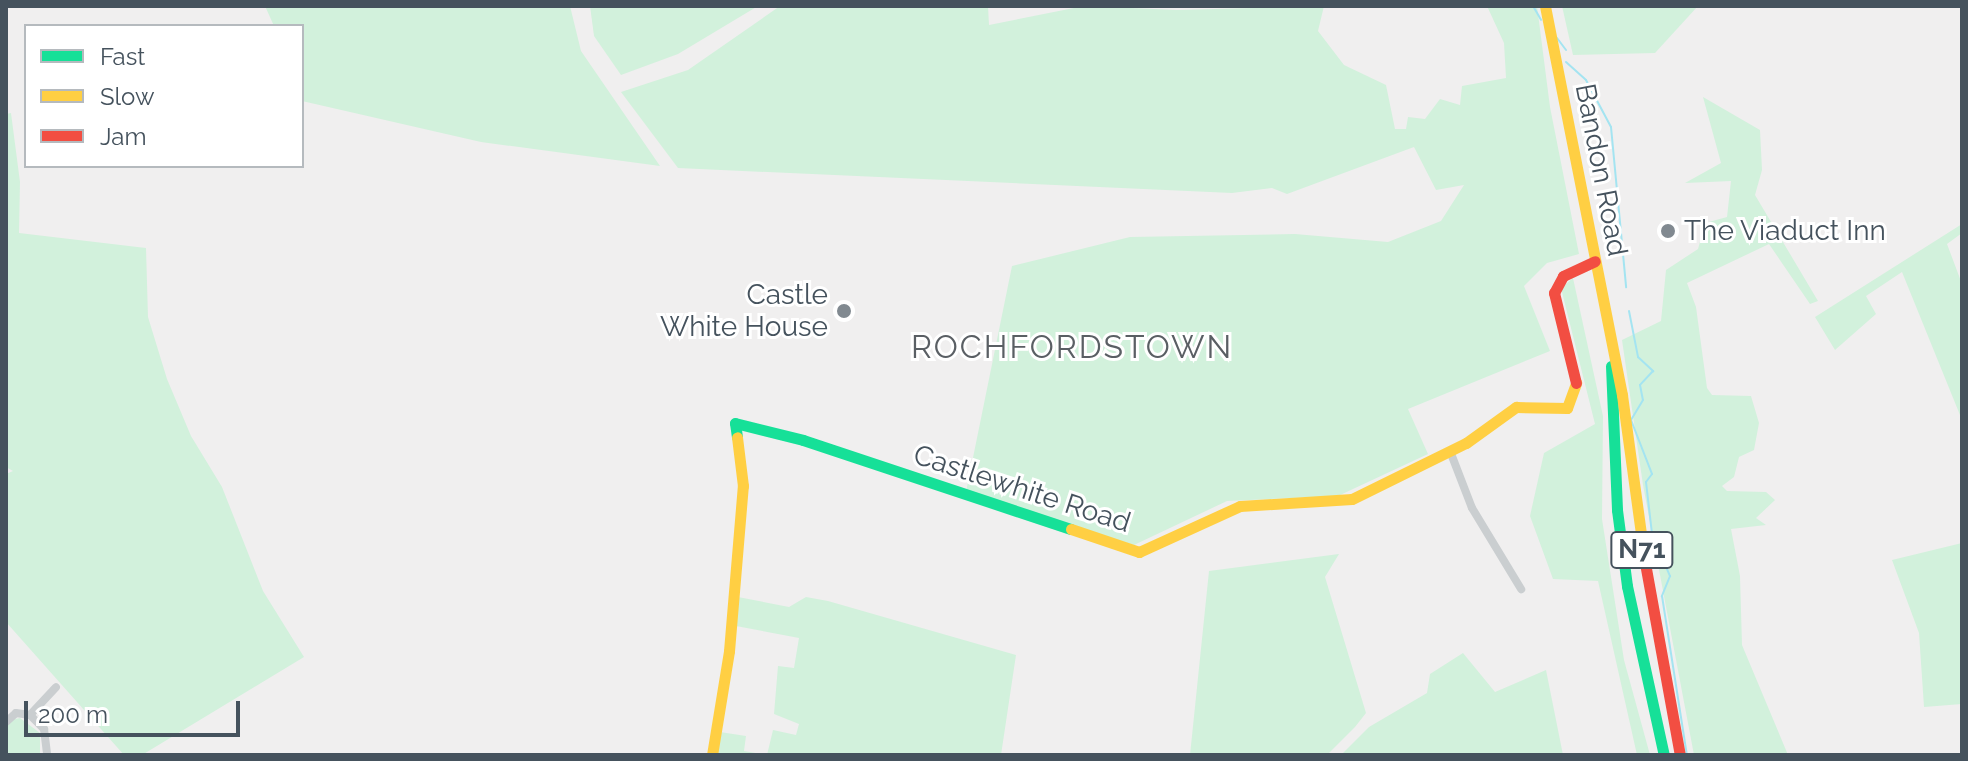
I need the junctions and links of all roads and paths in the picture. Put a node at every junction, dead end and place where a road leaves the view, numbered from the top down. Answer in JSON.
{"nodes":[{"id":1,"x":1545,"y":6,"type":"edge"},
{"id":2,"x":1595,"y":261,"type":"junction"},
{"id":3,"x":1612,"y":343,"type":"junction"},
{"id":4,"x":1450,"y":451,"type":"junction"},
{"id":5,"x":1521,"y":589,"type":"dead end"},
{"id":6,"x":56,"y":687,"type":"dead end"},
{"id":7,"x":30,"y":715,"type":"junction"},
{"id":8,"x":6,"y":722,"type":"edge"},
{"id":9,"x":47,"y":755,"type":"edge"},
{"id":10,"x":712,"y":755,"type":"edge"},
{"id":11,"x":1664,"y":755,"type":"edge"},
{"id":12,"x":1680,"y":755,"type":"edge"}],
"edges":[{"from":1,"to":2,"type":"street","name":"Bandon Road","number":"N71"},
{"from":2,"to":3,"type":"street","name":"Bandon Road","number":"N71"},
{"from":2,"to":4,"type":"street","name":"Castlewhite Road"},
{"from":3,"to":11,"type":"street","name":"Bandon Road","number":"N71"},
{"from":3,"to":12,"type":"street","name":"Bandon Road","number":"N71"},
{"from":4,"to":5,"type":"street"},
{"from":4,"to":10,"type":"street","name":"Castlewhite Road"},
{"from":6,"to":7,"type":"street"},
{"from":7,"to":8,"type":"street"},
{"from":7,"to":9,"type":"street"}]}
